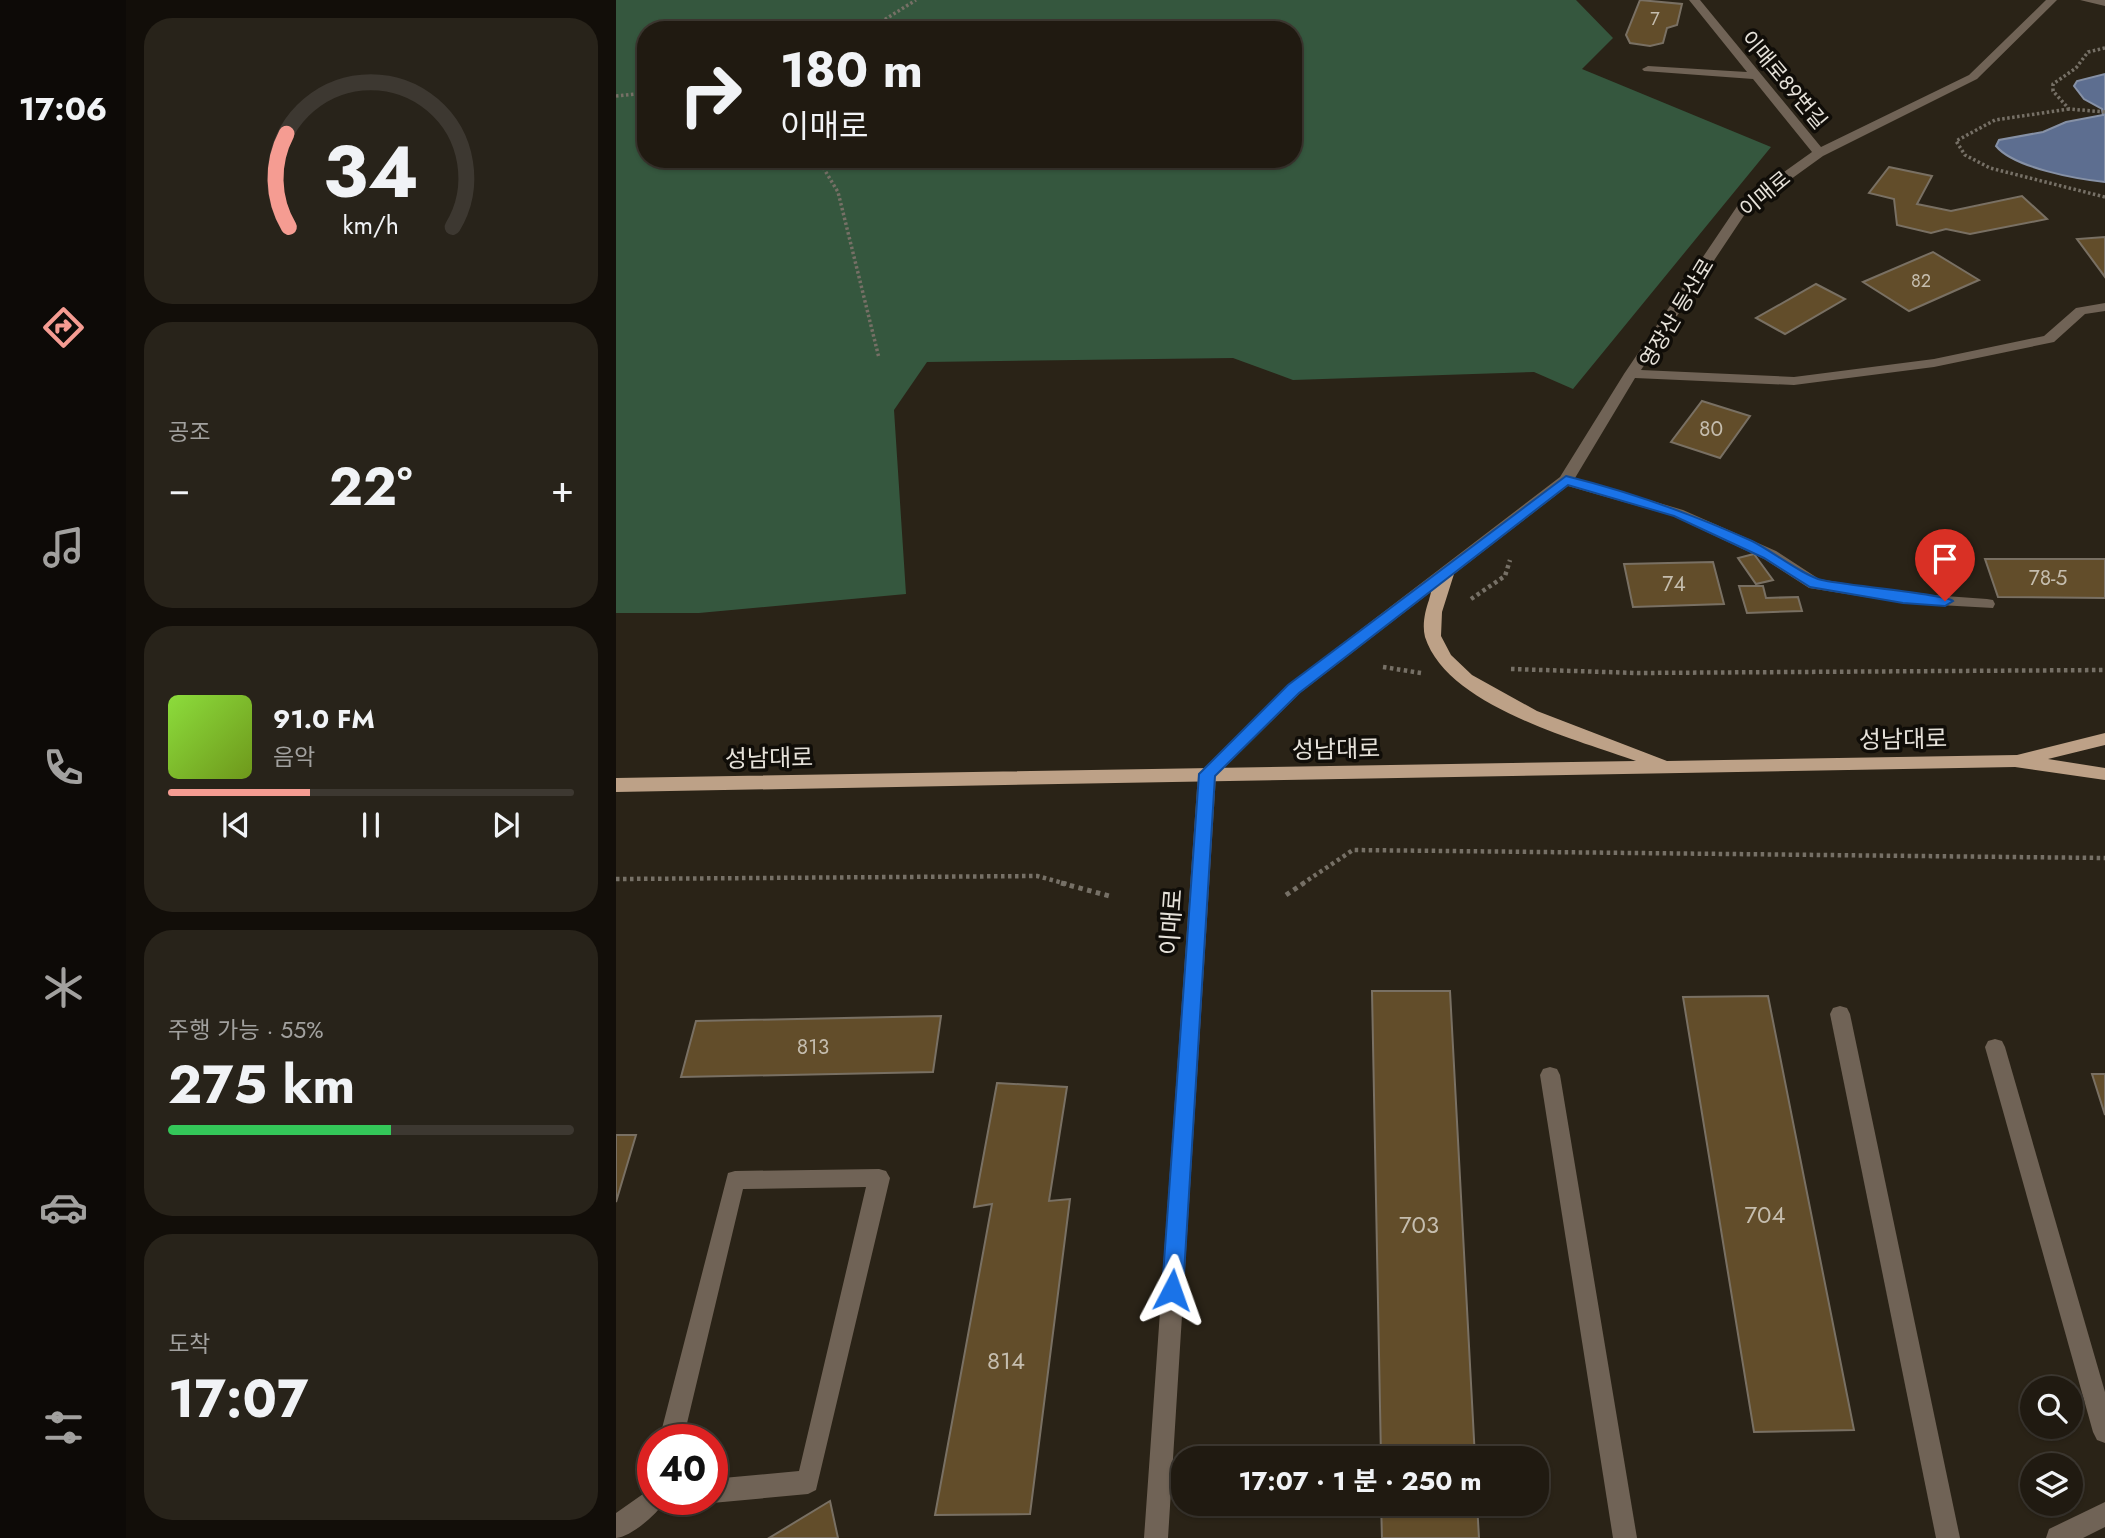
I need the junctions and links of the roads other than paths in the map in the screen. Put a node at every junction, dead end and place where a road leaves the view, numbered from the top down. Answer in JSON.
{"nodes":[{"id":1,"x":1696,"y":0,"type":"edge"},
{"id":2,"x":2052,"y":0,"type":"edge"},
{"id":3,"x":2085,"y":0,"type":"edge"},
{"id":4,"x":2105,"y":3,"type":"edge"},
{"id":5,"x":1647,"y":69,"type":"dead end"},
{"id":6,"x":1756,"y":76,"type":"junction"},
{"id":7,"x":1819,"y":153,"type":"junction"},
{"id":8,"x":2105,"y":307,"type":"edge"},
{"id":9,"x":1631,"y":374,"type":"junction"},
{"id":10,"x":1566,"y":480,"type":"junction"},
{"id":11,"x":1446,"y":574,"type":"junction"},
{"id":12,"x":1987,"y":604,"type":"dead end"},
{"id":13,"x":2105,"y":739,"type":"edge"},
{"id":14,"x":2015,"y":761,"type":"junction"},
{"id":15,"x":1670,"y":767,"type":"junction"},
{"id":16,"x":1207,"y":774,"type":"junction"},
{"id":17,"x":2105,"y":774,"type":"edge"},
{"id":18,"x":616,"y":785,"type":"edge"},
{"id":19,"x":1840,"y":1014,"type":"dead end"},
{"id":20,"x":1995,"y":1047,"type":"dead end"},
{"id":21,"x":1550,"y":1076,"type":"dead end"},
{"id":22,"x":675,"y":1424,"type":"edge"},
{"id":23,"x":2105,"y":1432,"type":"edge"},
{"id":24,"x":728,"y":1490,"type":"edge"},
{"id":25,"x":637,"y":1512,"type":"edge"},
{"id":26,"x":2105,"y":1514,"type":"edge"},
{"id":27,"x":616,"y":1528,"type":"edge"},
{"id":28,"x":1156,"y":1538,"type":"edge"},
{"id":29,"x":1625,"y":1538,"type":"edge"},
{"id":30,"x":1948,"y":1538,"type":"edge"},
{"id":31,"x":2058,"y":1538,"type":"edge"}],
"edges":[{"from":1,"to":6,"type":"street","name":"이매로89번길"},
{"from":2,"to":7,"type":"street","name":"이매로"},
{"from":3,"to":4,"type":"street"},
{"from":5,"to":6,"type":"street"},
{"from":6,"to":7,"type":"street","name":"이매로89번길"},
{"from":7,"to":9,"type":"street","name":"이매로"},
{"from":8,"to":9,"type":"street"},
{"from":9,"to":10,"type":"street","name":"이매로"},
{"from":10,"to":11,"type":"street","name":"이매로"},
{"from":10,"to":12,"type":"street"},
{"from":11,"to":15,"type":"main road"},
{"from":11,"to":16,"type":"street","name":"이매로"},
{"from":13,"to":14,"type":"main road","name":"성남대로"},
{"from":14,"to":15,"type":"main road","name":"성남대로"},
{"from":14,"to":17,"type":"main road","name":"성남대로"},
{"from":15,"to":16,"type":"main road","name":"성남대로"},
{"from":16,"to":18,"type":"main road","name":"성남대로"},
{"from":16,"to":28,"type":"street","name":"이매로"},
{"from":19,"to":30,"type":"street"},
{"from":20,"to":23,"type":"street"},
{"from":21,"to":29,"type":"street"},
{"from":22,"to":24,"type":"street"},
{"from":25,"to":27,"type":"street"},
{"from":26,"to":31,"type":"street"}]}
